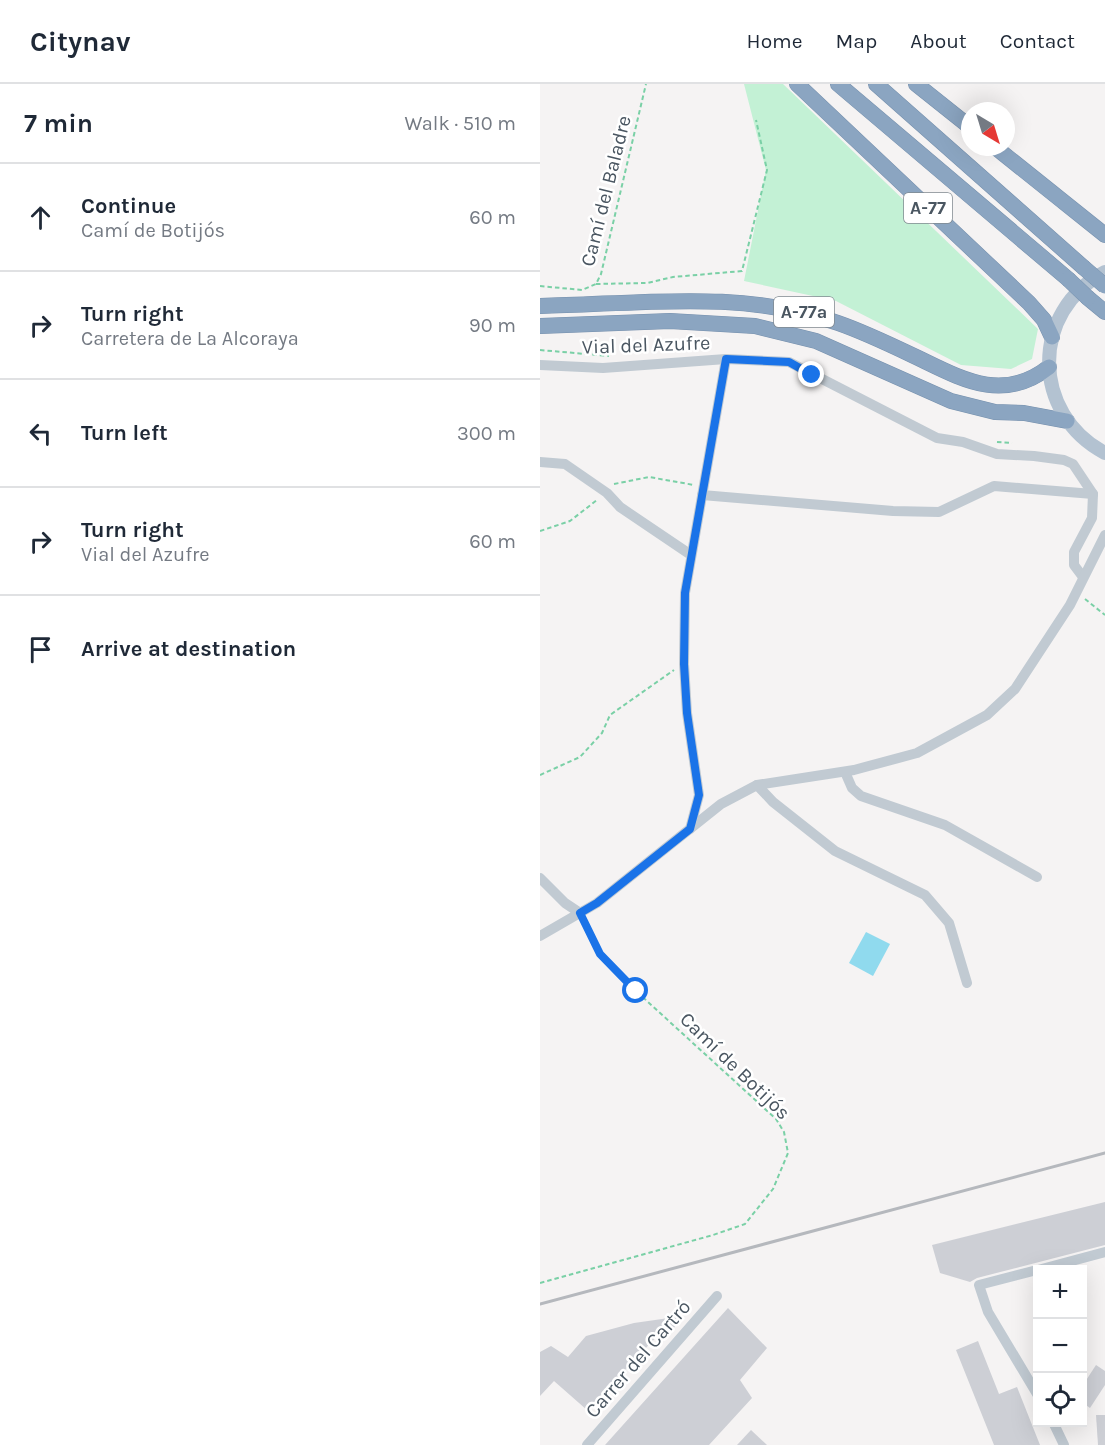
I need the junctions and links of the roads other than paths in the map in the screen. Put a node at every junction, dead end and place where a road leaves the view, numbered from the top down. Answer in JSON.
{"nodes":[{"id":1,"x":797,"y":84,"type":"edge"},
{"id":2,"x":838,"y":84,"type":"edge"},
{"id":3,"x":876,"y":84,"type":"edge"},
{"id":4,"x":916,"y":84,"type":"edge"},
{"id":5,"x":961,"y":120,"type":"edge"},
{"id":6,"x":1006,"y":156,"type":"edge"},
{"id":7,"x":1105,"y":235,"type":"edge"},
{"id":8,"x":1105,"y":272,"type":"edge"},
{"id":9,"x":1105,"y":286,"type":"edge"},
{"id":10,"x":540,"y":306,"type":"edge"},
{"id":11,"x":1105,"y":312,"type":"edge"},
{"id":12,"x":540,"y":326,"type":"edge"},
{"id":13,"x":1052,"y":337,"type":"junction"},
{"id":14,"x":726,"y":359,"type":"junction"},
{"id":15,"x":540,"y":365,"type":"edge"},
{"id":16,"x":1049,"y":367,"type":"junction"},
{"id":17,"x":1067,"y":421,"type":"junction"},
{"id":18,"x":1104,"y":455,"type":"edge"},
{"id":19,"x":540,"y":462,"type":"edge"},
{"id":20,"x":703,"y":491,"type":"junction"},
{"id":21,"x":1093,"y":494,"type":"junction"},
{"id":22,"x":1105,"y":536,"type":"edge"},
{"id":23,"x":691,"y":555,"type":"junction"},
{"id":24,"x":1083,"y":577,"type":"junction"},
{"id":25,"x":846,"y":772,"type":"junction"},
{"id":26,"x":757,"y":785,"type":"junction"},
{"id":27,"x":690,"y":829,"type":"junction"},
{"id":28,"x":1037,"y":877,"type":"dead end"},
{"id":29,"x":540,"y":878,"type":"edge"},
{"id":30,"x":580,"y":913,"type":"junction"},
{"id":31,"x":540,"y":936,"type":"edge"},
{"id":32,"x":967,"y":983,"type":"dead end"},
{"id":33,"x":1105,"y":1252,"type":"edge"},
{"id":34,"x":1057,"y":1265,"type":"edge"},
{"id":35,"x":1033,"y":1271,"type":"edge"},
{"id":36,"x":717,"y":1296,"type":"dead end"},
{"id":37,"x":1033,"y":1386,"type":"edge"},
{"id":38,"x":1055,"y":1427,"type":"edge"},
{"id":39,"x":587,"y":1445,"type":"edge"},
{"id":40,"x":1064,"y":1445,"type":"edge"}],
"edges":[{"from":1,"to":13,"type":"highway","number":"A-77"},
{"from":2,"to":11,"type":"highway","number":"A-77","bridge":true},
{"from":3,"to":9,"type":"highway","bridge":true},
{"from":4,"to":5,"type":"highway"},
{"from":6,"to":7,"type":"highway"},
{"from":8,"to":13,"type":"main road"},
{"from":10,"to":16,"type":"highway","number":"A-77a"},
{"from":12,"to":17,"type":"highway","number":"A-77a"},
{"from":13,"to":16,"type":"main road"},
{"from":14,"to":15,"type":"street","name":"Vial del Azufre"},
{"from":14,"to":20,"type":"street"},
{"from":14,"to":21,"type":"street","name":"Vial del Azufre"},
{"from":16,"to":17,"type":"main road"},
{"from":17,"to":18,"type":"main road"},
{"from":19,"to":23,"type":"street"},
{"from":20,"to":21,"type":"street"},
{"from":20,"to":23,"type":"street"},
{"from":21,"to":24,"type":"street"},
{"from":22,"to":24,"type":"street"},
{"from":23,"to":27,"type":"street"},
{"from":24,"to":25,"type":"street"},
{"from":25,"to":26,"type":"street"},
{"from":25,"to":28,"type":"street"},
{"from":26,"to":27,"type":"street"},
{"from":26,"to":32,"type":"street"},
{"from":27,"to":30,"type":"street"},
{"from":29,"to":30,"type":"street"},
{"from":30,"to":31,"type":"street"},
{"from":33,"to":34,"type":"street"},
{"from":35,"to":37,"type":"street"},
{"from":36,"to":39,"type":"street","name":"Carrer del Cartró"},
{"from":38,"to":40,"type":"street"}]}
